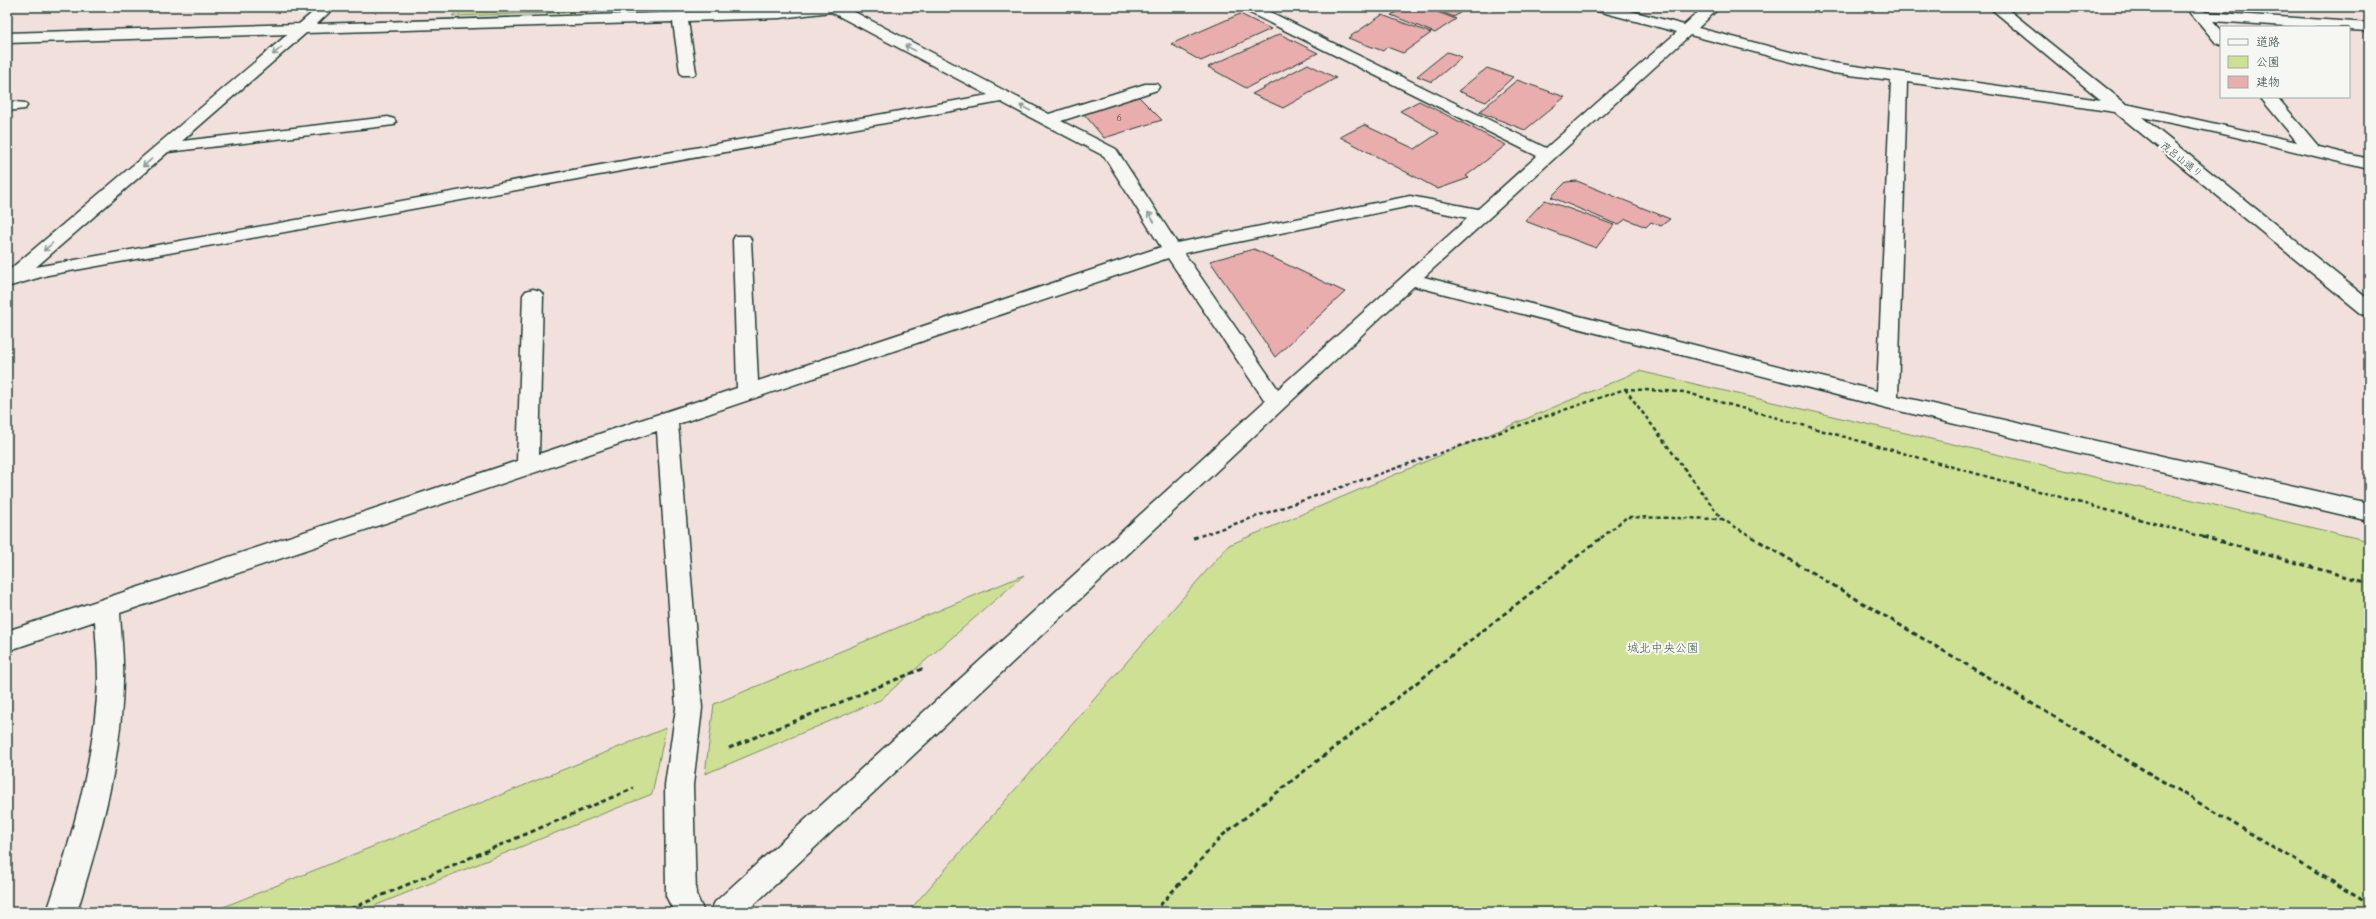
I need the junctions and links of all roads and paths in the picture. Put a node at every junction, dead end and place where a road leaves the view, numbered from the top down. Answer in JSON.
{"nodes":[{"id":1,"x":328,"y":7,"type":"edge"},
{"id":2,"x":835,"y":7,"type":"edge"},
{"id":3,"x":1249,"y":7,"type":"edge"},
{"id":4,"x":1599,"y":7,"type":"edge"},
{"id":5,"x":1713,"y":7,"type":"edge"},
{"id":6,"x":1996,"y":7,"type":"edge"},
{"id":7,"x":2198,"y":11,"type":"edge"},
{"id":8,"x":680,"y":17,"type":"junction"},
{"id":9,"x":2369,"y":26,"type":"edge"},
{"id":10,"x":304,"y":28,"type":"junction"},
{"id":11,"x":1686,"y":30,"type":"junction"},
{"id":12,"x":7,"y":38,"type":"edge"},
{"id":13,"x":2220,"y":39,"type":"edge"},
{"id":14,"x":688,"y":72,"type":"dead end"},
{"id":15,"x":1899,"y":78,"type":"junction"},
{"id":16,"x":1151,"y":87,"type":"dead end"},
{"id":17,"x":1004,"y":97,"type":"junction"},
{"id":18,"x":2269,"y":98,"type":"edge"},
{"id":19,"x":2120,"y":108,"type":"junction"},
{"id":20,"x":1047,"y":120,"type":"junction"},
{"id":21,"x":388,"y":122,"type":"dead end"},
{"id":22,"x":163,"y":148,"type":"junction"},
{"id":23,"x":2313,"y":150,"type":"junction"},
{"id":24,"x":1548,"y":155,"type":"junction"},
{"id":25,"x":2369,"y":164,"type":"edge"},
{"id":26,"x":1482,"y":215,"type":"junction"},
{"id":27,"x":742,"y":240,"type":"dead end"},
{"id":28,"x":1172,"y":250,"type":"junction"},
{"id":29,"x":1410,"y":279,"type":"junction"},
{"id":30,"x":8,"y":281,"type":"edge"},
{"id":31,"x":533,"y":295,"type":"dead end"},
{"id":32,"x":2369,"y":310,"type":"edge"},
{"id":33,"x":1625,"y":389,"type":"junction"},
{"id":34,"x":748,"y":391,"type":"junction"},
{"id":35,"x":1887,"y":401,"type":"junction"},
{"id":36,"x":1276,"y":402,"type":"junction"},
{"id":37,"x":667,"y":418,"type":"junction"},
{"id":38,"x":528,"y":465,"type":"junction"},
{"id":39,"x":2369,"y":512,"type":"edge"},
{"id":40,"x":1722,"y":520,"type":"junction"},
{"id":41,"x":1191,"y":538,"type":"dead end"},
{"id":42,"x":2369,"y":583,"type":"edge"},
{"id":43,"x":107,"y":608,"type":"junction"},
{"id":44,"x":7,"y":642,"type":"edge"},
{"id":45,"x":2369,"y":904,"type":"edge"},
{"id":46,"x":62,"y":912,"type":"edge"},
{"id":47,"x":689,"y":912,"type":"edge"},
{"id":48,"x":725,"y":912,"type":"edge"},
{"id":49,"x":1154,"y":912,"type":"edge"}],
"edges":[{"from":1,"to":10,"type":"street"},
{"from":2,"to":8,"type":"street"},
{"from":17,"to":2,"type":"street","one_way":true},
{"from":3,"to":24,"type":"street"},
{"from":4,"to":11,"type":"street"},
{"from":5,"to":11,"type":"street"},
{"from":6,"to":19,"type":"street","name":"茂呂山通り"},
{"from":7,"to":9,"type":"street"},
{"from":7,"to":13,"type":"street"},
{"from":8,"to":10,"type":"street"},
{"from":8,"to":14,"type":"street"},
{"from":10,"to":12,"type":"street"},
{"from":10,"to":22,"type":"street","one_way":true},
{"from":11,"to":15,"type":"street"},
{"from":11,"to":24,"type":"street"},
{"from":15,"to":19,"type":"street"},
{"from":15,"to":35,"type":"street"},
{"from":16,"to":20,"type":"street"},
{"from":20,"to":17,"type":"street","one_way":true},
{"from":17,"to":30,"type":"street"},
{"from":18,"to":23,"type":"street"},
{"from":19,"to":23,"type":"street"},
{"from":19,"to":32,"type":"street","name":"茂呂山通り"},
{"from":28,"to":20,"type":"street","one_way":true},
{"from":21,"to":22,"type":"street"},
{"from":22,"to":30,"type":"street","one_way":true},
{"from":23,"to":25,"type":"street"},
{"from":24,"to":26,"type":"street"},
{"from":26,"to":28,"type":"street"},
{"from":26,"to":29,"type":"street"},
{"from":27,"to":34,"type":"street"},
{"from":28,"to":34,"type":"street"},
{"from":28,"to":36,"type":"street"},
{"from":29,"to":35,"type":"street"},
{"from":29,"to":36,"type":"street"},
{"from":31,"to":38,"type":"street"},
{"from":33,"to":40,"type":"path"},
{"from":33,"to":41,"type":"path"},
{"from":33,"to":42,"type":"path"},
{"from":34,"to":37,"type":"street"},
{"from":35,"to":39,"type":"street"},
{"from":36,"to":48,"type":"street"},
{"from":37,"to":38,"type":"street"},
{"from":37,"to":47,"type":"street"},
{"from":38,"to":43,"type":"street"},
{"from":40,"to":45,"type":"path"},
{"from":40,"to":49,"type":"path"},
{"from":43,"to":44,"type":"street"},
{"from":43,"to":46,"type":"street"}]}
